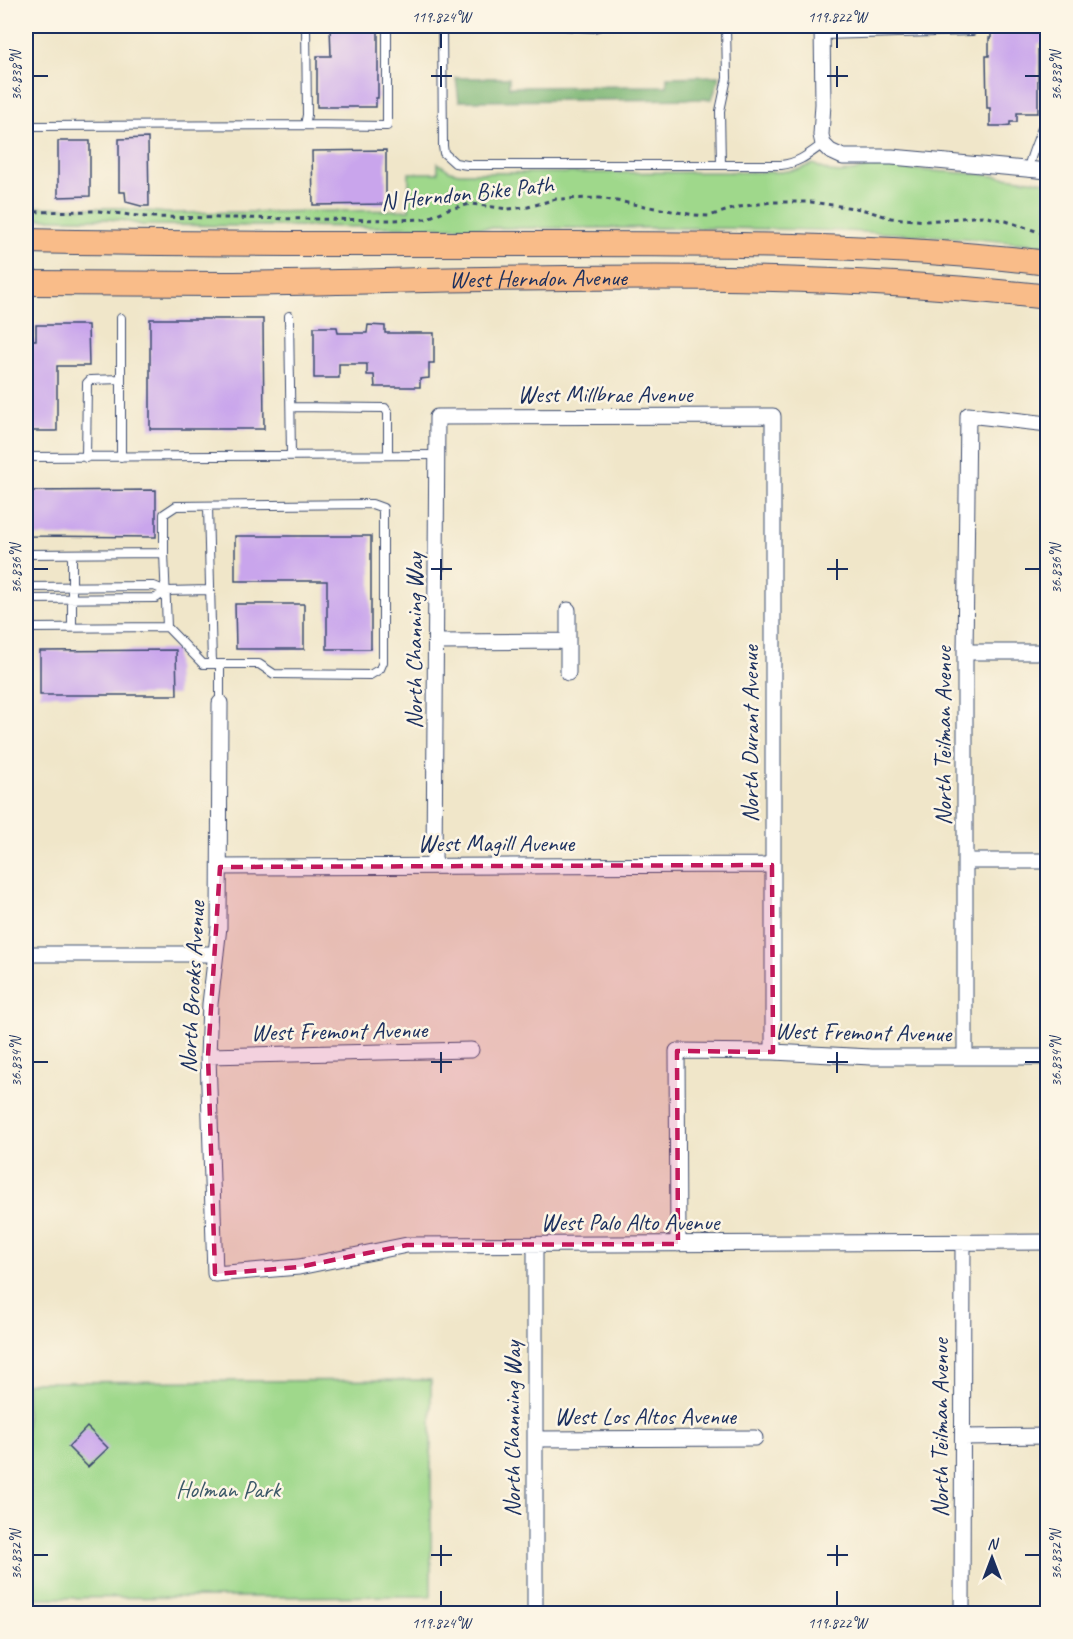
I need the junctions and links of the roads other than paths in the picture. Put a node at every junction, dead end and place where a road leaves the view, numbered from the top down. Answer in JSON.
{"nodes":[{"id":1,"x":306,"y":26,"type":"edge"},
{"id":2,"x":387,"y":26,"type":"edge"},
{"id":3,"x":442,"y":26,"type":"edge"},
{"id":4,"x":564,"y":26,"type":"edge"},
{"id":5,"x":601,"y":26,"type":"edge"},
{"id":6,"x":726,"y":26,"type":"edge"},
{"id":7,"x":822,"y":30,"type":"edge"},
{"id":8,"x":972,"y":32,"type":"dead end"},
{"id":9,"x":1047,"y":48,"type":"edge"},
{"id":10,"x":1047,"y":87,"type":"edge"},
{"id":11,"x":1047,"y":106,"type":"edge"},
{"id":12,"x":305,"y":125,"type":"junction"},
{"id":13,"x":26,"y":126,"type":"edge"},
{"id":14,"x":823,"y":144,"type":"junction"},
{"id":15,"x":721,"y":165,"type":"junction"},
{"id":16,"x":1028,"y":169,"type":"junction"},
{"id":17,"x":1047,"y":171,"type":"edge"},
{"id":18,"x":26,"y":241,"type":"edge"},
{"id":19,"x":1047,"y":262,"type":"edge"},
{"id":20,"x":26,"y":283,"type":"edge"},
{"id":21,"x":1047,"y":297,"type":"edge"},
{"id":22,"x":289,"y":316,"type":"dead end"},
{"id":23,"x":121,"y":318,"type":"dead end"},
{"id":24,"x":121,"y":380,"type":"junction"},
{"id":25,"x":291,"y":407,"type":"junction"},
{"id":26,"x":773,"y":416,"type":"joint"},
{"id":27,"x":437,"y":417,"type":"joint"},
{"id":28,"x":1047,"y":424,"type":"edge"},
{"id":29,"x":388,"y":455,"type":"junction"},
{"id":30,"x":437,"y":455,"type":"junction"},
{"id":31,"x":291,"y":456,"type":"junction"},
{"id":32,"x":26,"y":457,"type":"edge"},
{"id":33,"x":121,"y":457,"type":"junction"},
{"id":34,"x":86,"y":458,"type":"junction"},
{"id":35,"x":208,"y":506,"type":"junction"},
{"id":36,"x":164,"y":553,"type":"junction"},
{"id":37,"x":27,"y":554,"type":"dead end"},
{"id":38,"x":72,"y":554,"type":"junction"},
{"id":39,"x":72,"y":586,"type":"junction"},
{"id":40,"x":26,"y":587,"type":"edge"},
{"id":41,"x":210,"y":590,"type":"junction"},
{"id":42,"x":166,"y":591,"type":"junction"},
{"id":43,"x":26,"y":599,"type":"edge"},
{"id":44,"x":72,"y":599,"type":"junction"},
{"id":45,"x":568,"y":610,"type":"dead end"},
{"id":46,"x":72,"y":627,"type":"junction"},
{"id":47,"x":167,"y":627,"type":"junction"},
{"id":48,"x":30,"y":628,"type":"dead end"},
{"id":49,"x":568,"y":641,"type":"junction"},
{"id":50,"x":436,"y":642,"type":"junction"},
{"id":51,"x":965,"y":652,"type":"junction"},
{"id":52,"x":1047,"y":652,"type":"edge"},
{"id":53,"x":216,"y":664,"type":"junction"},
{"id":54,"x":568,"y":673,"type":"dead end"},
{"id":55,"x":220,"y":703,"type":"joint"},
{"id":56,"x":965,"y":861,"type":"junction"},
{"id":57,"x":1047,"y":861,"type":"edge"},
{"id":58,"x":772,"y":865,"type":"junction"},
{"id":59,"x":434,"y":866,"type":"junction"},
{"id":60,"x":220,"y":867,"type":"junction"},
{"id":61,"x":26,"y":954,"type":"edge"},
{"id":62,"x":216,"y":954,"type":"junction"},
{"id":63,"x":471,"y":1050,"type":"dead end"},
{"id":64,"x":772,"y":1052,"type":"junction"},
{"id":65,"x":208,"y":1056,"type":"junction"},
{"id":66,"x":966,"y":1057,"type":"junction"},
{"id":67,"x":1047,"y":1057,"type":"edge"},
{"id":68,"x":1047,"y":1242,"type":"edge"},
{"id":69,"x":963,"y":1243,"type":"junction"},
{"id":70,"x":678,"y":1244,"type":"junction"},
{"id":71,"x":535,"y":1245,"type":"junction"},
{"id":72,"x":215,"y":1274,"type":"joint"},
{"id":73,"x":1047,"y":1436,"type":"edge"},
{"id":74,"x":963,"y":1437,"type":"junction"},
{"id":75,"x":755,"y":1438,"type":"dead end"},
{"id":76,"x":535,"y":1439,"type":"junction"},
{"id":77,"x":535,"y":1614,"type":"edge"},
{"id":78,"x":962,"y":1614,"type":"edge"}],
"edges":[{"from":1,"to":12,"type":"lane"},
{"from":2,"to":12,"type":"lane"},
{"from":3,"to":15,"type":"lane"},
{"from":4,"to":5,"type":"lane"},
{"from":6,"to":15,"type":"lane"},
{"from":7,"to":8,"type":"lane"},
{"from":7,"to":14,"type":"street"},
{"from":9,"to":10,"type":"lane"},
{"from":11,"to":16,"type":"lane"},
{"from":12,"to":13,"type":"lane"},
{"from":14,"to":15,"type":"lane"},
{"from":14,"to":16,"type":"street"},
{"from":16,"to":17,"type":"street"},
{"from":18,"to":19,"type":"main road","name":"West Herndon Avenue"},
{"from":20,"to":21,"type":"main road","name":"West Herndon Avenue"},
{"from":22,"to":25,"type":"lane"},
{"from":23,"to":24,"type":"lane"},
{"from":24,"to":33,"type":"lane"},
{"from":24,"to":34,"type":"lane"},
{"from":25,"to":29,"type":"lane"},
{"from":25,"to":31,"type":"lane"},
{"from":26,"to":27,"type":"street","name":"West Millbrae Avenue"},
{"from":26,"to":58,"type":"street","name":"North Durant Avenue"},
{"from":27,"to":30,"type":"street","name":"North Channing Way"},
{"from":28,"to":51,"type":"street","name":"North Teilman Avenue"},
{"from":29,"to":30,"type":"lane"},
{"from":29,"to":31,"type":"lane"},
{"from":30,"to":50,"type":"street","name":"North Channing Way"},
{"from":31,"to":33,"type":"lane"},
{"from":32,"to":34,"type":"lane"},
{"from":33,"to":34,"type":"lane"},
{"from":35,"to":36,"type":"lane"},
{"from":35,"to":41,"type":"lane"},
{"from":35,"to":53,"type":"lane"},
{"from":36,"to":38,"type":"lane"},
{"from":36,"to":42,"type":"lane"},
{"from":37,"to":38,"type":"lane"},
{"from":38,"to":39,"type":"lane"},
{"from":39,"to":40,"type":"lane"},
{"from":39,"to":42,"type":"lane"},
{"from":39,"to":44,"type":"lane"},
{"from":41,"to":42,"type":"lane"},
{"from":41,"to":53,"type":"lane"},
{"from":42,"to":44,"type":"lane"},
{"from":42,"to":47,"type":"lane"},
{"from":43,"to":44,"type":"lane"},
{"from":44,"to":46,"type":"lane"},
{"from":45,"to":49,"type":"street"},
{"from":46,"to":47,"type":"lane"},
{"from":46,"to":48,"type":"lane"},
{"from":47,"to":53,"type":"lane"},
{"from":49,"to":50,"type":"street"},
{"from":49,"to":54,"type":"street"},
{"from":50,"to":59,"type":"street","name":"North Channing Way"},
{"from":51,"to":52,"type":"street"},
{"from":51,"to":56,"type":"street","name":"North Teilman Avenue"},
{"from":53,"to":55,"type":"lane"},
{"from":55,"to":60,"type":"street","name":"North Brooks Avenue"},
{"from":56,"to":57,"type":"street"},
{"from":56,"to":66,"type":"street","name":"North Teilman Avenue"},
{"from":58,"to":59,"type":"street","name":"West Magill Avenue"},
{"from":58,"to":64,"type":"street","name":"North Durant Avenue"},
{"from":59,"to":60,"type":"street","name":"West Magill Avenue"},
{"from":60,"to":62,"type":"street","name":"North Brooks Avenue"},
{"from":61,"to":62,"type":"street"},
{"from":62,"to":65,"type":"street","name":"North Brooks Avenue"},
{"from":63,"to":65,"type":"street","name":"West Fremont Avenue"},
{"from":64,"to":66,"type":"street","name":"West Fremont Avenue"},
{"from":64,"to":70,"type":"street","name":"West Fremont Avenue"},
{"from":65,"to":72,"type":"street","name":"North Brooks Avenue"},
{"from":66,"to":67,"type":"street","name":"West Fremont Avenue"},
{"from":68,"to":69,"type":"street","name":"West Palo Alto Avenue"},
{"from":69,"to":70,"type":"street","name":"West Palo Alto Avenue"},
{"from":69,"to":74,"type":"street","name":"North Teilman Avenue"},
{"from":70,"to":71,"type":"street","name":"West Palo Alto Avenue"},
{"from":71,"to":72,"type":"street","name":"West Palo Alto Avenue"},
{"from":71,"to":76,"type":"street","name":"North Channing Way"},
{"from":73,"to":74,"type":"street"},
{"from":74,"to":78,"type":"street","name":"North Teilman Avenue"},
{"from":75,"to":76,"type":"street","name":"West Los Altos Avenue"},
{"from":76,"to":77,"type":"street","name":"North Channing Way"}]}
